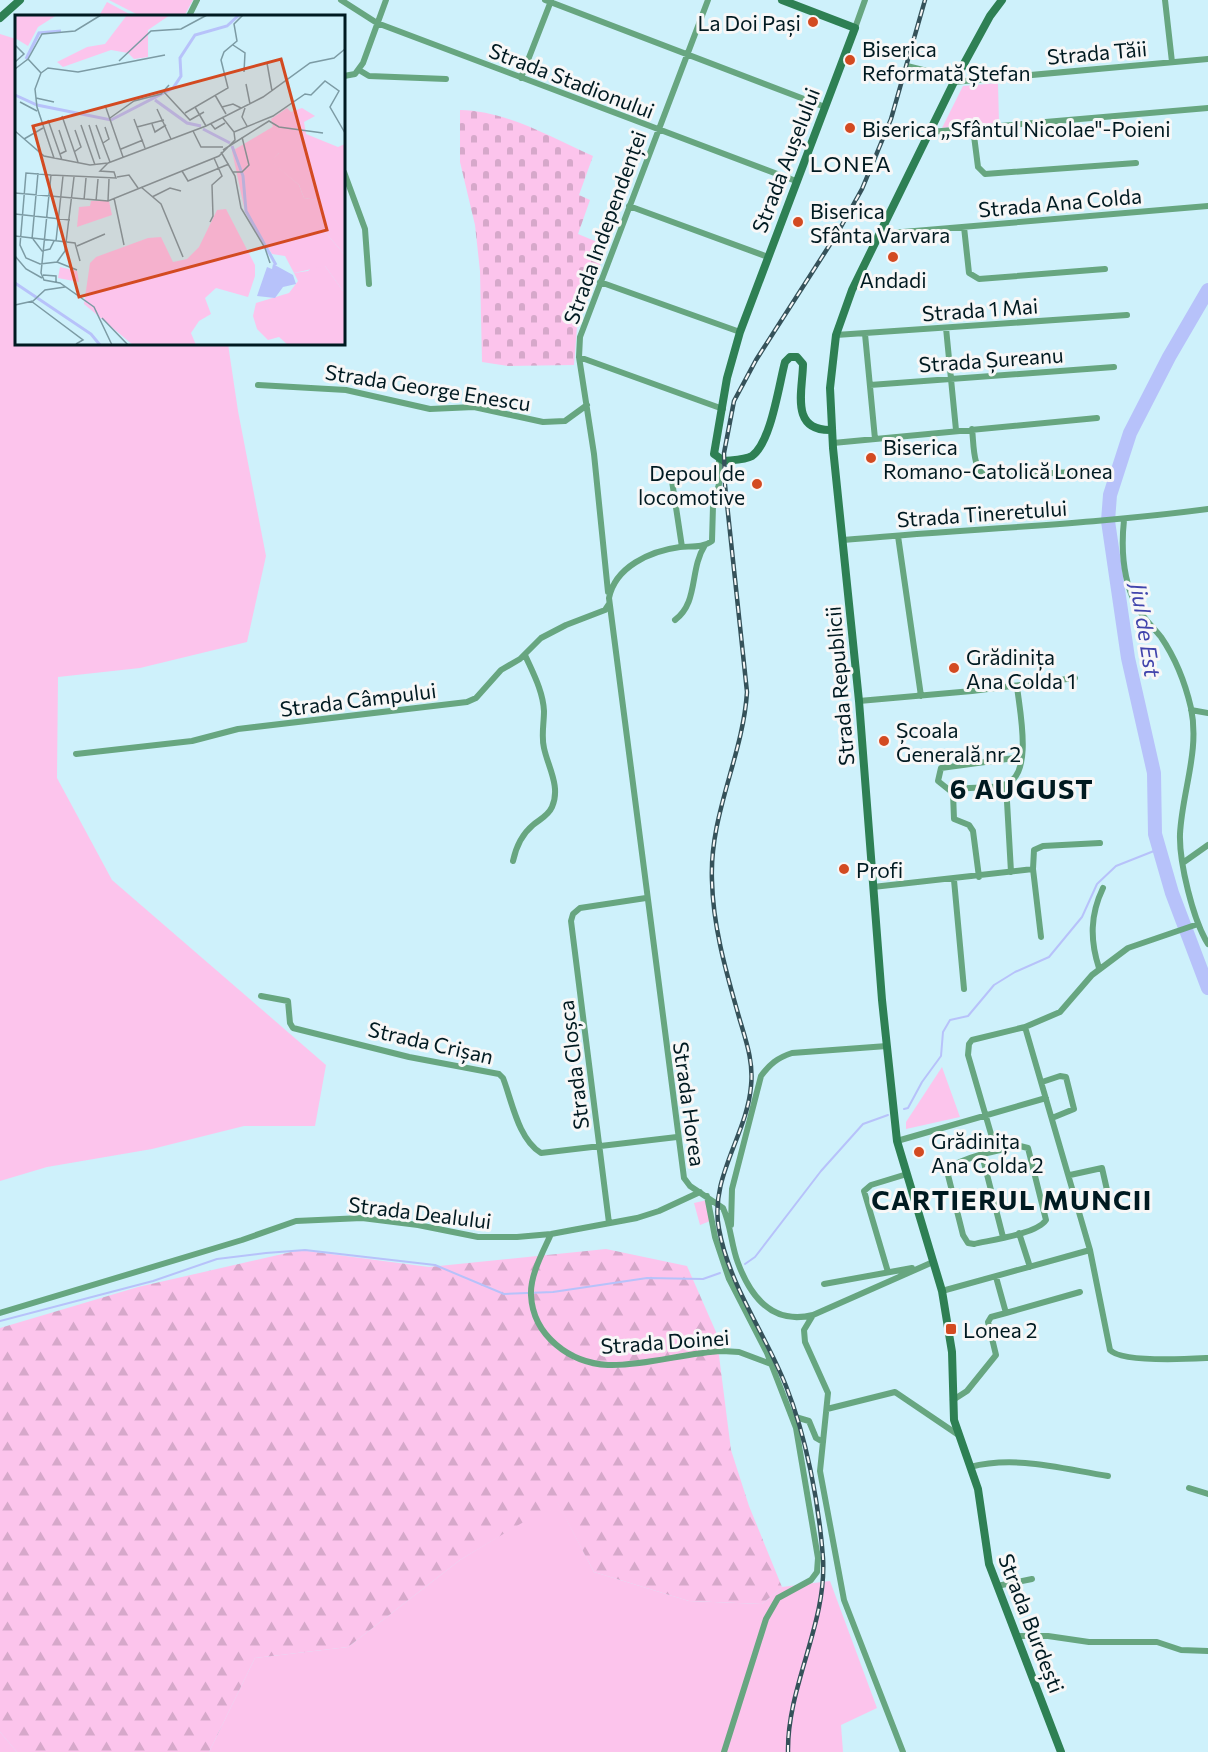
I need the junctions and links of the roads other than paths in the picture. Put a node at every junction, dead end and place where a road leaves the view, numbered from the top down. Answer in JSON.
{"nodes":[{"id":1,"x":20,"y":0,"type":"edge"},
{"id":2,"x":197,"y":0,"type":"edge"},
{"id":3,"x":341,"y":0,"type":"edge"},
{"id":4,"x":386,"y":0,"type":"edge"},
{"id":5,"x":708,"y":0,"type":"edge"},
{"id":6,"x":782,"y":0,"type":"edge"},
{"id":7,"x":865,"y":0,"type":"edge"},
{"id":8,"x":1002,"y":0,"type":"edge"},
{"id":9,"x":1166,"y":0,"type":"edge"},
{"id":10,"x":549,"y":1,"type":"edge"},
{"id":11,"x":190,"y":15,"type":"edge"},
{"id":12,"x":0,"y":18,"type":"edge"},
{"id":13,"x":377,"y":23,"type":"junction"},
{"id":14,"x":855,"y":28,"type":"junction"},
{"id":15,"x":686,"y":54,"type":"junction"},
{"id":16,"x":1208,"y":59,"type":"edge"},
{"id":17,"x":1172,"y":62,"type":"junction"},
{"id":18,"x":907,"y":66,"type":"dead end"},
{"id":19,"x":359,"y":70,"type":"junction"},
{"id":20,"x":927,"y":71,"type":"dead end"},
{"id":21,"x":345,"y":76,"type":"edge"},
{"id":22,"x":521,"y":78,"type":"junction"},
{"id":23,"x":446,"y":79,"type":"dead end"},
{"id":24,"x":954,"y":82,"type":"junction"},
{"id":25,"x":825,"y":106,"type":"junction"},
{"id":26,"x":1208,"y":108,"type":"edge"},
{"id":27,"x":973,"y":128,"type":"junction"},
{"id":28,"x":658,"y":129,"type":"junction"},
{"id":29,"x":930,"y":132,"type":"junction"},
{"id":30,"x":1136,"y":163,"type":"dead end"},
{"id":31,"x":345,"y":175,"type":"edge"},
{"id":32,"x":796,"y":181,"type":"junction"},
{"id":33,"x":630,"y":206,"type":"junction"},
{"id":34,"x":1208,"y":206,"type":"edge"},
{"id":35,"x":964,"y":226,"type":"junction"},
{"id":36,"x":879,"y":234,"type":"junction"},
{"id":37,"x":768,"y":257,"type":"junction"},
{"id":38,"x":1105,"y":269,"type":"dead end"},
{"id":39,"x":600,"y":282,"type":"junction"},
{"id":40,"x":369,"y":284,"type":"dead end"},
{"id":41,"x":1127,"y":315,"type":"dead end"},
{"id":42,"x":946,"y":328,"type":"junction"},
{"id":43,"x":740,"y":332,"type":"junction"},
{"id":44,"x":865,"y":334,"type":"junction"},
{"id":45,"x":836,"y":336,"type":"junction"},
{"id":46,"x":579,"y":357,"type":"junction"},
{"id":47,"x":1114,"y":367,"type":"dead end"},
{"id":48,"x":951,"y":378,"type":"junction"},
{"id":49,"x":870,"y":385,"type":"junction"},
{"id":50,"x":258,"y":386,"type":"dead end"},
{"id":51,"x":587,"y":405,"type":"junction"},
{"id":52,"x":723,"y":409,"type":"junction"},
{"id":53,"x":1097,"y":417,"type":"dead end"},
{"id":54,"x":972,"y":429,"type":"junction"},
{"id":55,"x":831,"y":430,"type":"junction"},
{"id":56,"x":956,"y":430,"type":"junction"},
{"id":57,"x":874,"y":439,"type":"junction"},
{"id":58,"x":832,"y":443,"type":"junction"},
{"id":59,"x":719,"y":460,"type":"junction"},
{"id":60,"x":1071,"y":472,"type":"dead end"},
{"id":61,"x":672,"y":482,"type":"dead end"},
{"id":62,"x":1208,"y":509,"type":"edge"},
{"id":63,"x":1121,"y":520,"type":"junction"},
{"id":64,"x":898,"y":536,"type":"junction"},
{"id":65,"x":843,"y":540,"type":"junction"},
{"id":66,"x":705,"y":545,"type":"junction"},
{"id":67,"x":682,"y":547,"type":"junction"},
{"id":68,"x":610,"y":604,"type":"junction"},
{"id":69,"x":675,"y":620,"type":"dead end"},
{"id":70,"x":525,"y":654,"type":"junction"},
{"id":71,"x":1075,"y":678,"type":"dead end"},
{"id":72,"x":1017,"y":686,"type":"junction"},
{"id":73,"x":921,"y":696,"type":"junction"},
{"id":74,"x":859,"y":701,"type":"junction"},
{"id":75,"x":1191,"y":710,"type":"junction"},
{"id":76,"x":1208,"y":713,"type":"edge"},
{"id":77,"x":76,"y":754,"type":"dead end"},
{"id":78,"x":1022,"y":757,"type":"junction"},
{"id":79,"x":1006,"y":784,"type":"junction"},
{"id":80,"x":953,"y":794,"type":"junction"},
{"id":81,"x":1100,"y":843,"type":"dead end"},
{"id":82,"x":1208,"y":845,"type":"edge"},
{"id":83,"x":513,"y":861,"type":"dead end"},
{"id":84,"x":1184,"y":862,"type":"junction"},
{"id":85,"x":1033,"y":869,"type":"junction"},
{"id":86,"x":1011,"y":872,"type":"junction"},
{"id":87,"x":979,"y":877,"type":"junction"},
{"id":88,"x":954,"y":880,"type":"junction"},
{"id":89,"x":873,"y":887,"type":"junction"},
{"id":90,"x":1103,"y":888,"type":"dead end"},
{"id":91,"x":646,"y":898,"type":"junction"},
{"id":92,"x":1198,"y":924,"type":"junction"},
{"id":93,"x":1041,"y":937,"type":"dead end"},
{"id":94,"x":1208,"y":944,"type":"edge"},
{"id":95,"x":1099,"y":968,"type":"junction"},
{"id":96,"x":964,"y":989,"type":"dead end"},
{"id":97,"x":261,"y":996,"type":"dead end"},
{"id":98,"x":1025,"y":1027,"type":"junction"},
{"id":99,"x":887,"y":1046,"type":"junction"},
{"id":100,"x":1042,"y":1082,"type":"junction"},
{"id":101,"x":1046,"y":1098,"type":"junction"},
{"id":102,"x":987,"y":1116,"type":"junction"},
{"id":103,"x":1052,"y":1118,"type":"junction"},
{"id":104,"x":677,"y":1137,"type":"junction"},
{"id":105,"x":897,"y":1141,"type":"junction"},
{"id":106,"x":599,"y":1147,"type":"junction"},
{"id":107,"x":996,"y":1151,"type":"junction"},
{"id":108,"x":982,"y":1155,"type":"junction"},
{"id":109,"x":907,"y":1174,"type":"junction"},
{"id":110,"x":1070,"y":1175,"type":"junction"},
{"id":111,"x":1107,"y":1190,"type":"dead end"},
{"id":112,"x":700,"y":1192,"type":"junction"},
{"id":113,"x":707,"y":1196,"type":"junction"},
{"id":114,"x":609,"y":1223,"type":"junction"},
{"id":115,"x":1019,"y":1233,"type":"junction"},
{"id":116,"x":551,"y":1234,"type":"junction"},
{"id":117,"x":1003,"y":1237,"type":"junction"},
{"id":118,"x":731,"y":1238,"type":"junction"},
{"id":119,"x":1090,"y":1250,"type":"junction"},
{"id":120,"x":928,"y":1264,"type":"junction"},
{"id":121,"x":1030,"y":1267,"type":"junction"},
{"id":122,"x":888,"y":1272,"type":"junction"},
{"id":123,"x":996,"y":1276,"type":"junction"},
{"id":124,"x":824,"y":1284,"type":"dead end"},
{"id":125,"x":942,"y":1291,"type":"junction"},
{"id":126,"x":1080,"y":1292,"type":"dead end"},
{"id":127,"x":1006,"y":1312,"type":"junction"},
{"id":128,"x":0,"y":1314,"type":"edge"},
{"id":129,"x":813,"y":1315,"type":"junction"},
{"id":130,"x":1208,"y":1358,"type":"edge"},
{"id":131,"x":771,"y":1364,"type":"junction"},
{"id":132,"x":953,"y":1400,"type":"junction"},
{"id":133,"x":827,"y":1408,"type":"junction"},
{"id":134,"x":792,"y":1416,"type":"junction"},
{"id":135,"x":957,"y":1434,"type":"junction"},
{"id":136,"x":823,"y":1442,"type":"junction"},
{"id":137,"x":970,"y":1467,"type":"junction"},
{"id":138,"x":1108,"y":1476,"type":"dead end"},
{"id":139,"x":1189,"y":1488,"type":"dead end"},
{"id":140,"x":1208,"y":1494,"type":"edge"},
{"id":141,"x":1032,"y":1579,"type":"dead end"},
{"id":142,"x":997,"y":1586,"type":"junction"},
{"id":143,"x":1017,"y":1636,"type":"junction"},
{"id":144,"x":1208,"y":1651,"type":"edge"},
{"id":145,"x":724,"y":1752,"type":"edge"},
{"id":146,"x":903,"y":1752,"type":"edge"},
{"id":147,"x":1061,"y":1752,"type":"edge"}],
"edges":[{"from":1,"to":12,"type":"street"},
{"from":2,"to":11,"type":"street"},
{"from":3,"to":13,"type":"street","name":"Strada Stadionului"},
{"from":4,"to":13,"type":"street"},
{"from":5,"to":15,"type":"street","name":"Strada Independenței"},
{"from":6,"to":14,"type":"street"},
{"from":7,"to":14,"type":"street","name":"Strada Aușelului"},
{"from":8,"to":24,"type":"street","name":"Strada Republicii"},
{"from":9,"to":17,"type":"street"},
{"from":10,"to":15,"type":"street"},
{"from":10,"to":22,"type":"street"},
{"from":13,"to":19,"type":"street"},
{"from":13,"to":22,"type":"street","name":"Strada Stadionului"},
{"from":14,"to":25,"type":"street","name":"Strada Aușelului"},
{"from":15,"to":25,"type":"street"},
{"from":15,"to":28,"type":"street","name":"Strada Independenței"},
{"from":16,"to":17,"type":"street","name":"Strada Tăii"},
{"from":17,"to":24,"type":"street","name":"Strada Tăii"},
{"from":18,"to":20,"type":"street"},
{"from":19,"to":21,"type":"street"},
{"from":19,"to":23,"type":"street"},
{"from":22,"to":28,"type":"street","name":"Strada Stadionului"},
{"from":24,"to":29,"type":"street","name":"Strada Republicii"},
{"from":25,"to":32,"type":"street","name":"Strada Aușelului"},
{"from":26,"to":27,"type":"street"},
{"from":27,"to":29,"type":"street"},
{"from":27,"to":30,"type":"street"},
{"from":28,"to":32,"type":"street","name":"Strada Stadionului"},
{"from":28,"to":33,"type":"street","name":"Strada Independenței"},
{"from":29,"to":36,"type":"street","name":"Strada Republicii"},
{"from":31,"to":40,"type":"street"},
{"from":32,"to":37,"type":"street","name":"Strada Aușelului"},
{"from":33,"to":37,"type":"street"},
{"from":33,"to":39,"type":"street","name":"Strada Independenței"},
{"from":34,"to":35,"type":"street","name":"Strada Ana Colda"},
{"from":35,"to":36,"type":"street","name":"Strada Ana Colda"},
{"from":35,"to":38,"type":"street"},
{"from":36,"to":45,"type":"street","name":"Strada Republicii"},
{"from":37,"to":43,"type":"street","name":"Strada Aușelului"},
{"from":39,"to":43,"type":"street"},
{"from":39,"to":46,"type":"street","name":"Strada Independenței"},
{"from":41,"to":42,"type":"street","name":"Strada 1 Mai"},
{"from":42,"to":44,"type":"street","name":"Strada 1 Mai"},
{"from":42,"to":48,"type":"street"},
{"from":43,"to":52,"type":"street","name":"Strada Aușelului"},
{"from":44,"to":45,"type":"street","name":"Strada 1 Mai"},
{"from":44,"to":49,"type":"street"},
{"from":45,"to":55,"type":"street","name":"Strada Republicii"},
{"from":46,"to":51,"type":"street","name":"Strada Independenței"},
{"from":46,"to":52,"type":"street"},
{"from":47,"to":48,"type":"street","name":"Strada Șureanu"},
{"from":48,"to":49,"type":"street","name":"Strada Șureanu"},
{"from":48,"to":56,"type":"street"},
{"from":49,"to":57,"type":"street"},
{"from":50,"to":51,"type":"street","name":"Strada George Enescu"},
{"from":51,"to":68,"type":"street"},
{"from":52,"to":59,"type":"street","name":"Strada Aușelului"},
{"from":53,"to":54,"type":"street"},
{"from":54,"to":56,"type":"street"},
{"from":54,"to":60,"type":"street"},
{"from":55,"to":58,"type":"street","name":"Strada Republicii"},
{"from":55,"to":59,"type":"street"},
{"from":56,"to":57,"type":"street"},
{"from":57,"to":58,"type":"street"},
{"from":58,"to":65,"type":"street","name":"Strada Republicii"},
{"from":59,"to":66,"type":"street"},
{"from":61,"to":67,"type":"street"},
{"from":62,"to":63,"type":"street","name":"Strada Tineretului"},
{"from":63,"to":64,"type":"street","name":"Strada Tineretului"},
{"from":63,"to":75,"type":"street"},
{"from":64,"to":65,"type":"street","name":"Strada Tineretului"},
{"from":64,"to":73,"type":"street"},
{"from":65,"to":74,"type":"street","name":"Strada Republicii"},
{"from":66,"to":67,"type":"street"},
{"from":66,"to":69,"type":"street"},
{"from":67,"to":68,"type":"street"},
{"from":68,"to":70,"type":"street","name":"Strada Câmpului"},
{"from":68,"to":91,"type":"street"},
{"from":70,"to":77,"type":"street","name":"Strada Câmpului"},
{"from":70,"to":83,"type":"street"},
{"from":71,"to":72,"type":"street"},
{"from":72,"to":73,"type":"street"},
{"from":72,"to":78,"type":"street"},
{"from":73,"to":74,"type":"street"},
{"from":74,"to":89,"type":"street","name":"Strada Republicii"},
{"from":75,"to":76,"type":"street"},
{"from":75,"to":84,"type":"street"},
{"from":78,"to":79,"type":"street"},
{"from":78,"to":80,"type":"street"},
{"from":79,"to":80,"type":"street"},
{"from":79,"to":86,"type":"street"},
{"from":80,"to":87,"type":"street"},
{"from":81,"to":85,"type":"street"},
{"from":82,"to":84,"type":"street"},
{"from":84,"to":92,"type":"street"},
{"from":85,"to":86,"type":"street"},
{"from":85,"to":93,"type":"street"},
{"from":86,"to":87,"type":"street"},
{"from":87,"to":88,"type":"street"},
{"from":88,"to":89,"type":"street"},
{"from":88,"to":96,"type":"street"},
{"from":89,"to":99,"type":"street","name":"Strada Republicii"},
{"from":90,"to":95,"type":"street"},
{"from":91,"to":104,"type":"street","name":"Strada Horea"},
{"from":91,"to":106,"type":"street","name":"Strada Cloșca"},
{"from":92,"to":94,"type":"street"},
{"from":92,"to":95,"type":"street"},
{"from":95,"to":98,"type":"street"},
{"from":97,"to":106,"type":"street","name":"Strada Crișan"},
{"from":98,"to":100,"type":"street"},
{"from":98,"to":102,"type":"street"},
{"from":99,"to":105,"type":"street","name":"Strada Republicii"},
{"from":99,"to":118,"type":"street"},
{"from":100,"to":101,"type":"street"},
{"from":100,"to":103,"type":"street"},
{"from":101,"to":102,"type":"street"},
{"from":101,"to":103,"type":"street"},
{"from":102,"to":105,"type":"street"},
{"from":102,"to":107,"type":"street"},
{"from":103,"to":110,"type":"street"},
{"from":104,"to":106,"type":"street","name":"Strada Crișan"},
{"from":104,"to":112,"type":"street","name":"Strada Horea"},
{"from":105,"to":109,"type":"street","name":"Strada Republicii"},
{"from":106,"to":114,"type":"street","name":"Strada Cloșca"},
{"from":107,"to":108,"type":"street"},
{"from":107,"to":115,"type":"street"},
{"from":108,"to":117,"type":"street"},
{"from":108,"to":117,"type":"street"},
{"from":109,"to":120,"type":"street","name":"Strada Republicii"},
{"from":109,"to":122,"type":"street"},
{"from":110,"to":111,"type":"street"},
{"from":110,"to":119,"type":"street"},
{"from":112,"to":113,"type":"street","name":"Strada Horea"},
{"from":112,"to":114,"type":"street","name":"Strada Dealului"},
{"from":113,"to":118,"type":"street","name":"Strada Horea"},
{"from":113,"to":131,"type":"street"},
{"from":114,"to":116,"type":"street","name":"Strada Dealului"},
{"from":115,"to":117,"type":"street"},
{"from":115,"to":121,"type":"street"},
{"from":116,"to":128,"type":"street","name":"Strada Dealului"},
{"from":116,"to":131,"type":"street","name":"Strada Doinei"},
{"from":118,"to":129,"type":"street","name":"Strada Horea"},
{"from":119,"to":121,"type":"street"},
{"from":119,"to":130,"type":"street"},
{"from":120,"to":122,"type":"street"},
{"from":120,"to":125,"type":"street","name":"Strada Republicii"},
{"from":120,"to":129,"type":"street"},
{"from":121,"to":123,"type":"street"},
{"from":122,"to":124,"type":"street"},
{"from":123,"to":125,"type":"street"},
{"from":123,"to":127,"type":"street"},
{"from":125,"to":132,"type":"street","name":"Strada Republicii"},
{"from":126,"to":127,"type":"street"},
{"from":127,"to":132,"type":"street"},
{"from":129,"to":133,"type":"street"},
{"from":131,"to":134,"type":"street"},
{"from":132,"to":135,"type":"street","name":"Strada Burdești"},
{"from":133,"to":135,"type":"street"},
{"from":133,"to":136,"type":"street"},
{"from":134,"to":136,"type":"street"},
{"from":134,"to":145,"type":"street"},
{"from":135,"to":137,"type":"street","name":"Strada Burdești"},
{"from":136,"to":146,"type":"street"},
{"from":137,"to":138,"type":"street"},
{"from":137,"to":142,"type":"street","name":"Strada Burdești"},
{"from":139,"to":140,"type":"street"},
{"from":141,"to":142,"type":"street"},
{"from":142,"to":143,"type":"street","name":"Strada Burdești"},
{"from":143,"to":144,"type":"street"},
{"from":143,"to":147,"type":"street","name":"Strada Burdești"}]}
